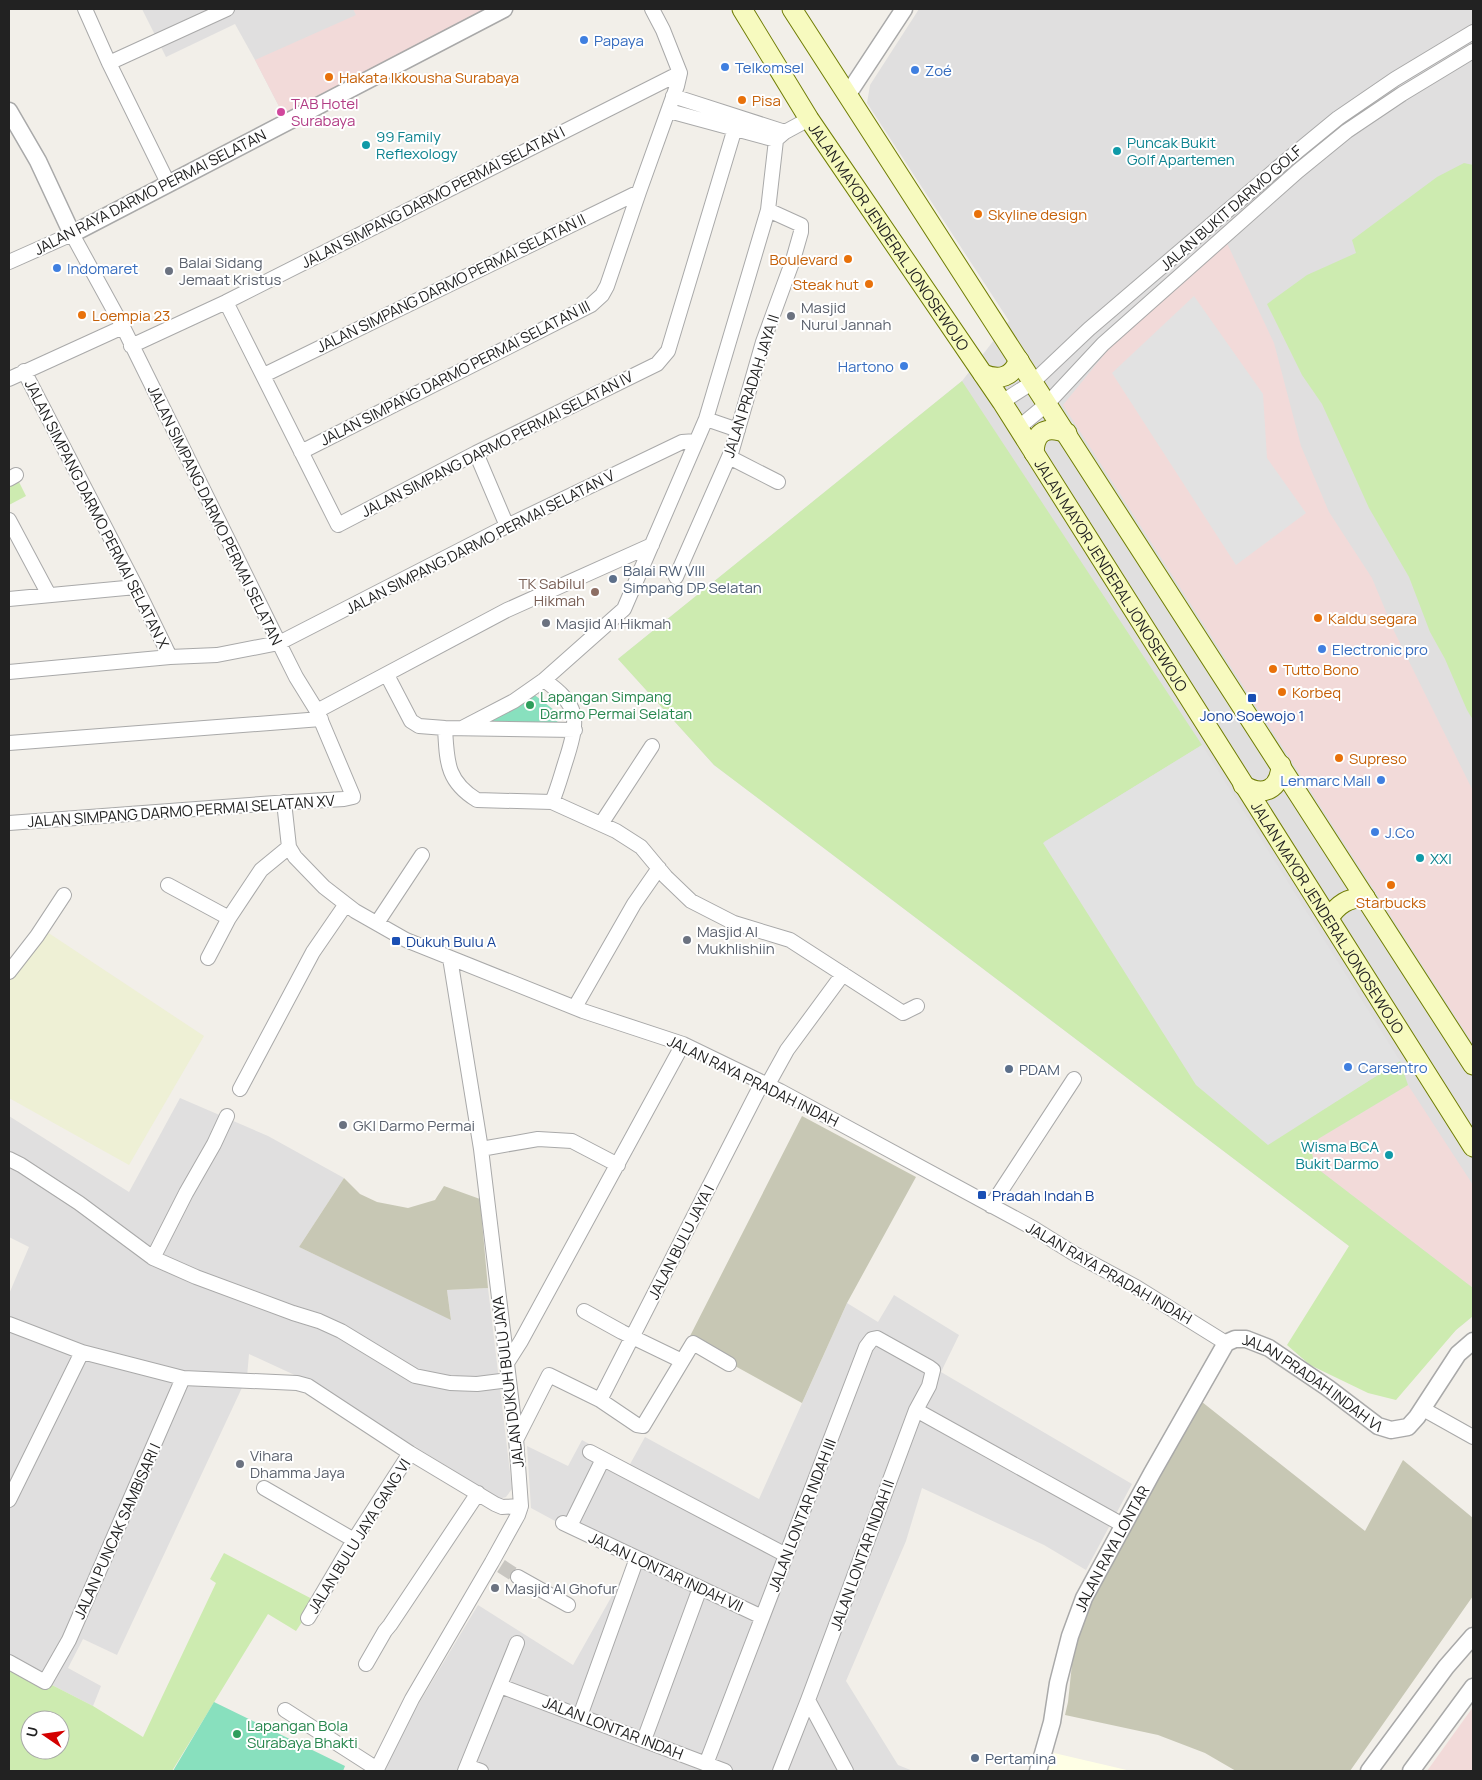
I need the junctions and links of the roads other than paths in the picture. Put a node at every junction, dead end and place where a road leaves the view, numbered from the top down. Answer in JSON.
{"nodes":[{"id":1,"x":85,"y":9,"type":"edge"},
{"id":2,"x":227,"y":9,"type":"edge"},
{"id":3,"x":504,"y":9,"type":"edge"},
{"id":4,"x":652,"y":9,"type":"edge"},
{"id":5,"x":742,"y":9,"type":"edge"},
{"id":6,"x":792,"y":9,"type":"edge"},
{"id":7,"x":904,"y":9,"type":"edge"},
{"id":8,"x":206,"y":14,"type":"edge"},
{"id":9,"x":1473,"y":32,"type":"edge"},
{"id":10,"x":1473,"y":51,"type":"edge"},
{"id":11,"x":109,"y":63,"type":"junction"},
{"id":12,"x":680,"y":73,"type":"junction"},
{"id":13,"x":848,"y":94,"type":"junction"},
{"id":14,"x":673,"y":96,"type":"junction"},
{"id":15,"x":668,"y":111,"type":"junction"},
{"id":16,"x":10,"y":115,"type":"edge"},
{"id":17,"x":809,"y":119,"type":"junction"},
{"id":18,"x":736,"y":123,"type":"junction"},
{"id":19,"x":781,"y":136,"type":"junction"},
{"id":20,"x":168,"y":183,"type":"junction"},
{"id":21,"x":639,"y":192,"type":"junction"},
{"id":22,"x":768,"y":210,"type":"junction"},
{"id":23,"x":72,"y":234,"type":"junction"},
{"id":24,"x":9,"y":262,"type":"edge"},
{"id":25,"x":1122,"y":301,"type":"junction"},
{"id":26,"x":226,"y":302,"type":"junction"},
{"id":27,"x":1134,"y":316,"type":"junction"},
{"id":28,"x":122,"y":327,"type":"junction"},
{"id":29,"x":131,"y":346,"type":"junction"},
{"id":30,"x":1070,"y":347,"type":"junction"},
{"id":31,"x":1019,"y":360,"type":"junction"},
{"id":32,"x":1086,"y":362,"type":"junction"},
{"id":33,"x":24,"y":371,"type":"junction"},
{"id":34,"x":983,"y":374,"type":"junction"},
{"id":35,"x":264,"y":375,"type":"junction"},
{"id":36,"x":9,"y":379,"type":"edge"},
{"id":37,"x":1033,"y":382,"type":"junction"},
{"id":38,"x":1002,"y":402,"type":"junction"},
{"id":39,"x":1047,"y":404,"type":"junction"},
{"id":40,"x":706,"y":419,"type":"junction"},
{"id":41,"x":1018,"y":428,"type":"junction"},
{"id":42,"x":738,"y":430,"type":"junction"},
{"id":43,"x":1067,"y":433,"type":"junction"},
{"id":44,"x":696,"y":441,"type":"junction"},
{"id":45,"x":301,"y":452,"type":"junction"},
{"id":46,"x":1034,"y":452,"type":"junction"},
{"id":47,"x":476,"y":453,"type":"junction"},
{"id":48,"x":729,"y":457,"type":"junction"},
{"id":49,"x":778,"y":482,"type":"dead end"},
{"id":50,"x":9,"y":520,"type":"edge"},
{"id":51,"x":508,"y":526,"type":"junction"},
{"id":52,"x":652,"y":545,"type":"junction"},
{"id":53,"x":676,"y":576,"type":"dead end"},
{"id":54,"x":136,"y":587,"type":"junction"},
{"id":55,"x":49,"y":595,"type":"junction"},
{"id":56,"x":9,"y":599,"type":"edge"},
{"id":57,"x":273,"y":645,"type":"junction"},
{"id":58,"x":170,"y":657,"type":"junction"},
{"id":59,"x":9,"y":672,"type":"edge"},
{"id":60,"x":387,"y":675,"type":"junction"},
{"id":61,"x":544,"y":680,"type":"junction"},
{"id":62,"x":319,"y":715,"type":"junction"},
{"id":63,"x":445,"y":728,"type":"junction"},
{"id":64,"x":462,"y":728,"type":"junction"},
{"id":65,"x":575,"y":730,"type":"junction"},
{"id":66,"x":9,"y":743,"type":"edge"},
{"id":67,"x":652,"y":746,"type":"dead end"},
{"id":68,"x":1281,"y":765,"type":"junction"},
{"id":69,"x":1243,"y":785,"type":"junction"},
{"id":70,"x":353,"y":797,"type":"joint"},
{"id":71,"x":284,"y":802,"type":"junction"},
{"id":72,"x":552,"y":802,"type":"junction"},
{"id":73,"x":9,"y":824,"type":"edge"},
{"id":74,"x":601,"y":824,"type":"junction"},
{"id":75,"x":289,"y":847,"type":"junction"},
{"id":76,"x":422,"y":855,"type":"dead end"},
{"id":77,"x":660,"y":868,"type":"junction"},
{"id":78,"x":168,"y":885,"type":"dead end"},
{"id":79,"x":64,"y":895,"type":"dead end"},
{"id":80,"x":1365,"y":897,"type":"junction"},
{"id":81,"x":346,"y":904,"type":"junction"},
{"id":82,"x":229,"y":918,"type":"junction"},
{"id":83,"x":1329,"y":918,"type":"junction"},
{"id":84,"x":377,"y":923,"type":"junction"},
{"id":85,"x":208,"y":958,"type":"dead end"},
{"id":86,"x":450,"y":958,"type":"junction"},
{"id":87,"x":9,"y":972,"type":"edge"},
{"id":88,"x":842,"y":974,"type":"junction"},
{"id":89,"x":917,"y":1006,"type":"dead end"},
{"id":90,"x":575,"y":1007,"type":"junction"},
{"id":91,"x":683,"y":1044,"type":"junction"},
{"id":92,"x":1473,"y":1065,"type":"edge"},
{"id":93,"x":1074,"y":1079,"type":"dead end"},
{"id":94,"x":764,"y":1084,"type":"junction"},
{"id":95,"x":240,"y":1089,"type":"dead end"},
{"id":96,"x":226,"y":1116,"type":"dead end"},
{"id":97,"x":1473,"y":1147,"type":"edge"},
{"id":98,"x":481,"y":1149,"type":"junction"},
{"id":99,"x":9,"y":1159,"type":"edge"},
{"id":100,"x":618,"y":1164,"type":"junction"},
{"id":101,"x":991,"y":1206,"type":"junction"},
{"id":102,"x":153,"y":1258,"type":"junction"},
{"id":103,"x":584,"y":1311,"type":"dead end"},
{"id":104,"x":9,"y":1324,"type":"edge"},
{"id":105,"x":633,"y":1336,"type":"junction"},
{"id":106,"x":1473,"y":1341,"type":"edge"},
{"id":107,"x":1226,"y":1343,"type":"junction"},
{"id":108,"x":82,"y":1352,"type":"junction"},
{"id":109,"x":682,"y":1361,"type":"junction"},
{"id":110,"x":507,"y":1363,"type":"junction"},
{"id":111,"x":729,"y":1364,"type":"dead end"},
{"id":112,"x":932,"y":1377,"type":"joint"},
{"id":113,"x":183,"y":1378,"type":"junction"},
{"id":114,"x":509,"y":1380,"type":"junction"},
{"id":115,"x":600,"y":1400,"type":"junction"},
{"id":116,"x":1423,"y":1409,"type":"junction"},
{"id":117,"x":916,"y":1410,"type":"junction"},
{"id":118,"x":516,"y":1438,"type":"junction"},
{"id":119,"x":1473,"y":1438,"type":"edge"},
{"id":120,"x":590,"y":1452,"type":"dead end"},
{"id":121,"x":410,"y":1454,"type":"junction"},
{"id":122,"x":603,"y":1459,"type":"junction"},
{"id":123,"x":264,"y":1488,"type":"dead end"},
{"id":124,"x":478,"y":1493,"type":"junction"},
{"id":125,"x":9,"y":1500,"type":"edge"},
{"id":126,"x":521,"y":1506,"type":"junction"},
{"id":127,"x":1123,"y":1525,"type":"junction"},
{"id":128,"x":354,"y":1540,"type":"junction"},
{"id":129,"x":786,"y":1554,"type":"junction"},
{"id":130,"x":637,"y":1558,"type":"junction"},
{"id":131,"x":518,"y":1577,"type":"tunnel mouth"},
{"id":132,"x":700,"y":1588,"type":"junction"},
{"id":133,"x":568,"y":1604,"type":"dead end"},
{"id":134,"x":762,"y":1617,"type":"junction"},
{"id":135,"x":308,"y":1618,"type":"dead end"},
{"id":136,"x":1473,"y":1636,"type":"edge"},
{"id":137,"x":517,"y":1643,"type":"dead end"},
{"id":138,"x":9,"y":1662,"type":"edge"},
{"id":139,"x":366,"y":1664,"type":"dead end"},
{"id":140,"x":500,"y":1686,"type":"junction"},
{"id":141,"x":1473,"y":1687,"type":"edge"},
{"id":142,"x":808,"y":1700,"type":"junction"},
{"id":143,"x":284,"y":1710,"type":"dead end"},
{"id":144,"x":580,"y":1716,"type":"junction"},
{"id":145,"x":644,"y":1740,"type":"junction"},
{"id":146,"x":706,"y":1764,"type":"junction"},
{"id":147,"x":466,"y":1769,"type":"edge"},
{"id":148,"x":376,"y":1770,"type":"edge"},
{"id":149,"x":481,"y":1771,"type":"edge"},
{"id":150,"x":725,"y":1771,"type":"edge"},
{"id":151,"x":780,"y":1771,"type":"edge"},
{"id":152,"x":846,"y":1771,"type":"edge"},
{"id":153,"x":1038,"y":1771,"type":"edge"},
{"id":154,"x":1369,"y":1771,"type":"edge"},
{"id":155,"x":1410,"y":1771,"type":"edge"}],
"edges":[{"from":1,"to":11,"type":"street"},
{"from":2,"to":8,"type":"street"},
{"from":3,"to":20,"type":"street","name":"JALAN RAYA DARMO PERMAI SELATAN"},
{"from":4,"to":12,"type":"street"},
{"from":5,"to":17,"type":"main road","name":"JALAN MAYOR JENDERAL JONOSEWOJO"},
{"from":6,"to":13,"type":"main road"},
{"from":7,"to":13,"type":"street"},
{"from":8,"to":11,"type":"street"},
{"from":9,"to":25,"type":"street","name":"JALAN BUKIT DARMO GOLF"},
{"from":10,"to":27,"type":"street","name":"JALAN BUKIT DARMO GOLF"},
{"from":11,"to":20,"type":"street"},
{"from":12,"to":14,"type":"street","name":"JALAN SIMPANG DARMO PERMAI SELATAN III"},
{"from":12,"to":26,"type":"street","name":"JALAN SIMPANG DARMO PERMAI SELATAN I"},
{"from":13,"to":31,"type":"main road"},
{"from":14,"to":15,"type":"street","name":"JALAN SIMPANG DARMO PERMAI SELATAN III"},
{"from":14,"to":18,"type":"street"},
{"from":15,"to":18,"type":"street"},
{"from":15,"to":21,"type":"street","name":"JALAN SIMPANG DARMO PERMAI SELATAN III"},
{"from":16,"to":23,"type":"street"},
{"from":17,"to":19,"type":"street"},
{"from":17,"to":34,"type":"main road","name":"JALAN MAYOR JENDERAL JONOSEWOJO"},
{"from":18,"to":19,"type":"street"},
{"from":18,"to":47,"type":"street","name":"JALAN SIMPANG DARMO PERMAI SELATAN IV"},
{"from":19,"to":22,"type":"street"},
{"from":20,"to":23,"type":"street","name":"JALAN RAYA DARMO PERMAI SELATAN"},
{"from":21,"to":35,"type":"street","name":"JALAN SIMPANG DARMO PERMAI SELATAN II"},
{"from":21,"to":45,"type":"street","name":"JALAN SIMPANG DARMO PERMAI SELATAN III"},
{"from":22,"to":40,"type":"street"},
{"from":22,"to":42,"type":"street","name":"JALAN PRADAH JAYA II"},
{"from":23,"to":24,"type":"street","name":"JALAN RAYA DARMO PERMAI SELATAN"},
{"from":23,"to":28,"type":"street","name":"JALAN SIMPANG DARMO PERMAI SELATAN"},
{"from":25,"to":27,"type":"street"},
{"from":25,"to":30,"type":"street","name":"JALAN BUKIT DARMO GOLF"},
{"from":26,"to":29,"type":"street","name":"JALAN SIMPANG DARMO PERMAI SELATAN I"},
{"from":26,"to":35,"type":"street","name":"JALAN SIMPANG DARMO PERMAI SELATAN IV"},
{"from":27,"to":32,"type":"street","name":"JALAN BUKIT DARMO GOLF"},
{"from":28,"to":29,"type":"street","name":"JALAN SIMPANG DARMO PERMAI SELATAN"},
{"from":28,"to":33,"type":"street"},
{"from":29,"to":57,"type":"street","name":"JALAN SIMPANG DARMO PERMAI SELATAN"},
{"from":30,"to":32,"type":"street"},
{"from":30,"to":37,"type":"street","name":"JALAN BUKIT DARMO GOLF"},
{"from":31,"to":34,"type":"main road"},
{"from":31,"to":37,"type":"main road"},
{"from":32,"to":39,"type":"street","name":"JALAN BUKIT DARMO GOLF"},
{"from":33,"to":36,"type":"street"},
{"from":33,"to":54,"type":"street","name":"JALAN SIMPANG DARMO PERMAI SELATAN X"},
{"from":34,"to":38,"type":"main road","name":"JALAN MAYOR JENDERAL JONOSEWOJO"},
{"from":35,"to":45,"type":"street","name":"JALAN SIMPANG DARMO PERMAI SELATAN IV"},
{"from":37,"to":38,"type":"street","name":"JALAN BUKIT DARMO GOLF"},
{"from":37,"to":39,"type":"main road"},
{"from":38,"to":41,"type":"main road","name":"JALAN MAYOR JENDERAL JONOSEWOJO"},
{"from":39,"to":41,"type":"street","name":"JALAN BUKIT DARMO GOLF"},
{"from":39,"to":43,"type":"main road"},
{"from":40,"to":42,"type":"street"},
{"from":40,"to":44,"type":"street"},
{"from":41,"to":46,"type":"main road","name":"JALAN MAYOR JENDERAL JONOSEWOJO"},
{"from":42,"to":48,"type":"street","name":"JALAN PRADAH JAYA II"},
{"from":43,"to":46,"type":"main road"},
{"from":43,"to":68,"type":"main road"},
{"from":44,"to":51,"type":"street","name":"JALAN SIMPANG DARMO PERMAI SELATAN V"},
{"from":44,"to":52,"type":"street"},
{"from":45,"to":47,"type":"street","name":"JALAN SIMPANG DARMO PERMAI SELATAN IV"},
{"from":46,"to":69,"type":"main road","name":"JALAN MAYOR JENDERAL JONOSEWOJO"},
{"from":47,"to":51,"type":"street"},
{"from":48,"to":49,"type":"street"},
{"from":48,"to":53,"type":"street","name":"JALAN PRADAH JAYA II"},
{"from":50,"to":55,"type":"street"},
{"from":51,"to":57,"type":"street","name":"JALAN SIMPANG DARMO PERMAI SELATAN V"},
{"from":52,"to":60,"type":"street"},
{"from":52,"to":61,"type":"street"},
{"from":54,"to":55,"type":"street"},
{"from":54,"to":58,"type":"street","name":"JALAN SIMPANG DARMO PERMAI SELATAN X"},
{"from":55,"to":56,"type":"street"},
{"from":57,"to":58,"type":"street","name":"JALAN SIMPANG DARMO PERMAI SELATAN V"},
{"from":57,"to":62,"type":"street","name":"JALAN SIMPANG DARMO PERMAI SELATAN"},
{"from":58,"to":59,"type":"street","name":"JALAN SIMPANG DARMO PERMAI SELATAN V"},
{"from":60,"to":62,"type":"street"},
{"from":60,"to":63,"type":"street"},
{"from":61,"to":64,"type":"street"},
{"from":61,"to":65,"type":"street"},
{"from":62,"to":66,"type":"street"},
{"from":62,"to":70,"type":"street","name":"JALAN SIMPANG DARMO PERMAI SELATAN"},
{"from":63,"to":64,"type":"street"},
{"from":63,"to":72,"type":"street"},
{"from":64,"to":65,"type":"street"},
{"from":65,"to":72,"type":"street"},
{"from":67,"to":74,"type":"street"},
{"from":68,"to":69,"type":"main road"},
{"from":68,"to":80,"type":"main road"},
{"from":69,"to":83,"type":"main road","name":"JALAN MAYOR JENDERAL JONOSEWOJO"},
{"from":70,"to":71,"type":"street","name":"JALAN SIMPANG DARMO PERMAI SELATAN XV"},
{"from":71,"to":73,"type":"street","name":"JALAN SIMPANG DARMO PERMAI SELATAN XV"},
{"from":71,"to":75,"type":"street"},
{"from":72,"to":74,"type":"street"},
{"from":74,"to":77,"type":"street"},
{"from":75,"to":81,"type":"street","name":"JALAN RAYA PRADAH INDAH"},
{"from":75,"to":82,"type":"street"},
{"from":76,"to":84,"type":"street"},
{"from":77,"to":88,"type":"street"},
{"from":77,"to":90,"type":"street"},
{"from":78,"to":82,"type":"street"},
{"from":79,"to":87,"type":"street"},
{"from":80,"to":83,"type":"main road"},
{"from":80,"to":92,"type":"main road"},
{"from":81,"to":84,"type":"street","name":"JALAN RAYA PRADAH INDAH"},
{"from":81,"to":95,"type":"street"},
{"from":82,"to":85,"type":"street"},
{"from":83,"to":97,"type":"main road","name":"JALAN MAYOR JENDERAL JONOSEWOJO"},
{"from":84,"to":86,"type":"street","name":"JALAN RAYA PRADAH INDAH"},
{"from":86,"to":90,"type":"street","name":"JALAN RAYA PRADAH INDAH"},
{"from":86,"to":98,"type":"street","name":"JALAN DUKUH BULU JAYA"},
{"from":88,"to":89,"type":"street"},
{"from":88,"to":94,"type":"street","name":"JALAN BULU JAYA I"},
{"from":90,"to":91,"type":"street","name":"JALAN RAYA PRADAH INDAH"},
{"from":91,"to":94,"type":"street","name":"JALAN RAYA PRADAH INDAH"},
{"from":91,"to":100,"type":"street"},
{"from":93,"to":101,"type":"street"},
{"from":94,"to":101,"type":"street","name":"JALAN RAYA PRADAH INDAH"},
{"from":94,"to":105,"type":"street","name":"JALAN BULU JAYA I"},
{"from":96,"to":102,"type":"street"},
{"from":98,"to":100,"type":"street"},
{"from":98,"to":110,"type":"street","name":"JALAN DUKUH BULU JAYA"},
{"from":99,"to":102,"type":"street"},
{"from":100,"to":110,"type":"street"},
{"from":101,"to":107,"type":"street","name":"JALAN RAYA PRADAH INDAH"},
{"from":102,"to":114,"type":"street"},
{"from":103,"to":105,"type":"street"},
{"from":104,"to":108,"type":"street"},
{"from":105,"to":109,"type":"street"},
{"from":105,"to":115,"type":"street","name":"JALAN BULU JAYA I"},
{"from":106,"to":116,"type":"street","name":"JALAN PRADAH INDAH VI"},
{"from":107,"to":116,"type":"street","name":"JALAN PRADAH INDAH VI"},
{"from":107,"to":127,"type":"street","name":"JALAN RAYA LONTAR"},
{"from":108,"to":113,"type":"street"},
{"from":108,"to":125,"type":"street"},
{"from":109,"to":111,"type":"street"},
{"from":109,"to":115,"type":"street"},
{"from":110,"to":114,"type":"street","name":"JALAN DUKUH BULU JAYA"},
{"from":112,"to":117,"type":"street","name":"JALAN LONTAR INDAH II"},
{"from":112,"to":129,"type":"street","name":"JALAN LONTAR INDAH III"},
{"from":113,"to":121,"type":"street"},
{"from":113,"to":138,"type":"street","name":"JALAN PUNCAK SAMBISARI I"},
{"from":114,"to":118,"type":"street","name":"JALAN DUKUH BULU JAYA"},
{"from":115,"to":118,"type":"street"},
{"from":116,"to":119,"type":"street"},
{"from":117,"to":127,"type":"street"},
{"from":117,"to":142,"type":"street","name":"JALAN LONTAR INDAH II"},
{"from":118,"to":126,"type":"street","name":"JALAN DUKUH BULU JAYA"},
{"from":120,"to":122,"type":"street"},
{"from":121,"to":124,"type":"street"},
{"from":121,"to":128,"type":"street","name":"JALAN BULU JAYA GANG VI"},
{"from":122,"to":129,"type":"street"},
{"from":122,"to":130,"type":"street","name":"JALAN LONTAR INDAH VII"},
{"from":123,"to":128,"type":"street"},
{"from":124,"to":126,"type":"street"},
{"from":124,"to":139,"type":"street"},
{"from":126,"to":148,"type":"street","name":"JALAN DUKUH BULU JAYA"},
{"from":127,"to":153,"type":"street","name":"JALAN RAYA LONTAR"},
{"from":128,"to":135,"type":"street","name":"JALAN BULU JAYA GANG VI"},
{"from":129,"to":134,"type":"street","name":"JALAN LONTAR INDAH III"},
{"from":130,"to":132,"type":"street","name":"JALAN LONTAR INDAH VII"},
{"from":130,"to":144,"type":"street"},
{"from":131,"to":133,"type":"street"},
{"from":132,"to":134,"type":"street","name":"JALAN LONTAR INDAH VII"},
{"from":132,"to":145,"type":"street"},
{"from":134,"to":146,"type":"street","name":"JALAN LONTAR INDAH III"},
{"from":136,"to":154,"type":"street"},
{"from":137,"to":140,"type":"street"},
{"from":140,"to":144,"type":"street","name":"JALAN LONTAR INDAH"},
{"from":140,"to":147,"type":"street"},
{"from":141,"to":155,"type":"street"},
{"from":142,"to":151,"type":"street","name":"JALAN LONTAR INDAH II"},
{"from":142,"to":152,"type":"street"},
{"from":143,"to":148,"type":"street"},
{"from":144,"to":145,"type":"street","name":"JALAN LONTAR INDAH"},
{"from":145,"to":146,"type":"street","name":"JALAN LONTAR INDAH"},
{"from":146,"to":150,"type":"street","name":"JALAN LONTAR INDAH"},
{"from":147,"to":149,"type":"street"}]}
